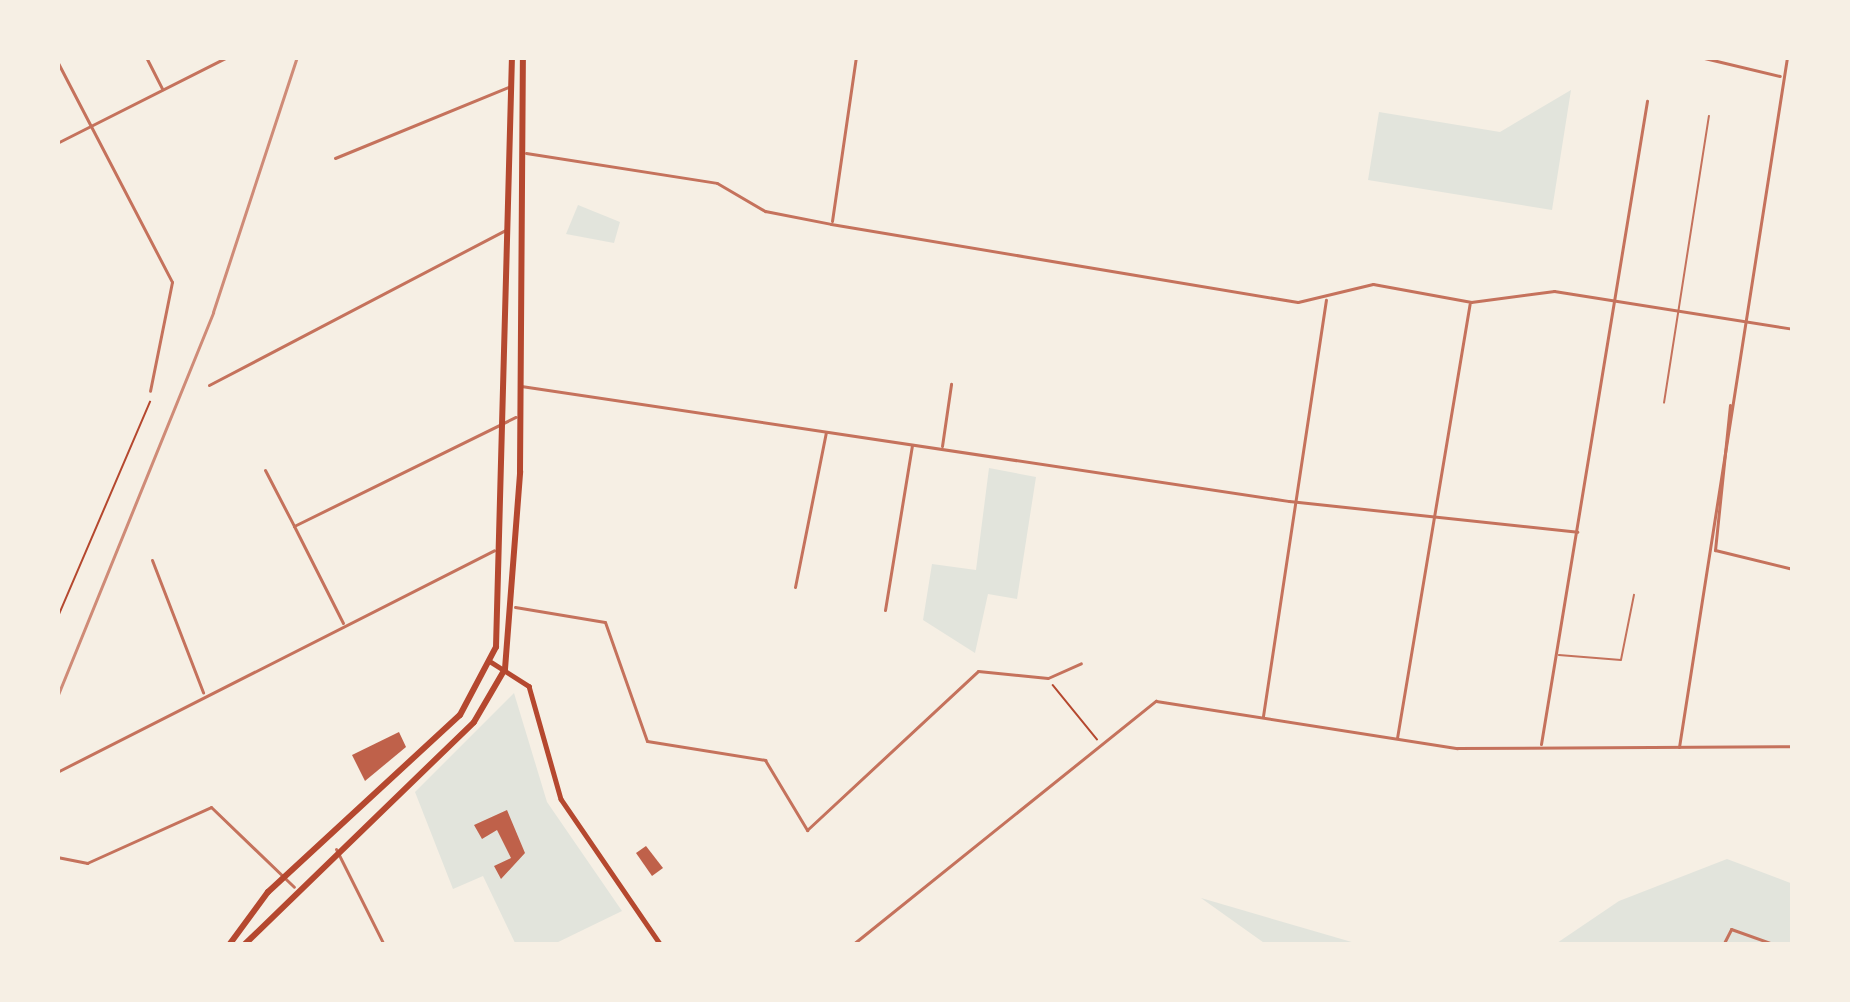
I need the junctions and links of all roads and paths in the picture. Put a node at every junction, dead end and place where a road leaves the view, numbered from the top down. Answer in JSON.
{"nodes":[{"id":1,"x":146,"y":57,"type":"edge"},
{"id":2,"x":227,"y":57,"type":"edge"},
{"id":3,"x":512,"y":57,"type":"edge"},
{"id":4,"x":523,"y":57,"type":"edge"},
{"id":5,"x":856,"y":57,"type":"edge"},
{"id":6,"x":1458,"y":57,"type":"edge"},
{"id":7,"x":1489,"y":57,"type":"edge"},
{"id":8,"x":1700,"y":57,"type":"edge"},
{"id":9,"x":1787,"y":57,"type":"edge"},
{"id":10,"x":57,"y":61,"type":"edge"},
{"id":11,"x":1780,"y":76,"type":"junction"},
{"id":12,"x":509,"y":87,"type":"junction"},
{"id":13,"x":163,"y":90,"type":"junction"},
{"id":14,"x":1647,"y":100,"type":"dead end"},
{"id":15,"x":1709,"y":117,"type":"dead end"},
{"id":16,"x":89,"y":128,"type":"junction"},
{"id":17,"x":57,"y":143,"type":"edge"},
{"id":18,"x":520,"y":152,"type":"junction"},
{"id":19,"x":335,"y":158,"type":"dead end"},
{"id":20,"x":831,"y":224,"type":"junction"},
{"id":21,"x":509,"y":228,"type":"junction"},
{"id":22,"x":1326,"y":300,"type":"junction"},
{"id":23,"x":1471,"y":302,"type":"junction"},
{"id":24,"x":1612,"y":302,"type":"junction"},
{"id":25,"x":1678,"y":312,"type":"junction"},
{"id":26,"x":1745,"y":322,"type":"junction"},
{"id":27,"x":1793,"y":329,"type":"edge"},
{"id":28,"x":951,"y":383,"type":"dead end"},
{"id":29,"x":209,"y":385,"type":"dead end"},
{"id":30,"x":519,"y":386,"type":"junction"},
{"id":31,"x":150,"y":391,"type":"joint"},
{"id":32,"x":1664,"y":403,"type":"dead end"},
{"id":33,"x":1730,"y":403,"type":"junction"},
{"id":34,"x":520,"y":416,"type":"junction"},
{"id":35,"x":508,"y":417,"type":"junction"},
{"id":36,"x":826,"y":431,"type":"junction"},
{"id":37,"x":912,"y":444,"type":"junction"},
{"id":38,"x":941,"y":448,"type":"junction"},
{"id":39,"x":265,"y":470,"type":"dead end"},
{"id":40,"x":1298,"y":502,"type":"junction"},
{"id":41,"x":1436,"y":520,"type":"junction"},
{"id":42,"x":294,"y":526,"type":"junction"},
{"id":43,"x":1577,"y":532,"type":"junction"},
{"id":44,"x":507,"y":544,"type":"junction"},
{"id":45,"x":152,"y":560,"type":"dead end"},
{"id":46,"x":1793,"y":569,"type":"edge"},
{"id":47,"x":795,"y":587,"type":"dead end"},
{"id":48,"x":1634,"y":595,"type":"dead end"},
{"id":49,"x":515,"y":607,"type":"junction"},
{"id":50,"x":885,"y":610,"type":"dead end"},
{"id":51,"x":57,"y":619,"type":"edge"},
{"id":52,"x":344,"y":624,"type":"junction"},
{"id":53,"x":1555,"y":654,"type":"junction"},
{"id":54,"x":491,"y":662,"type":"junction"},
{"id":55,"x":1081,"y":663,"type":"dead end"},
{"id":56,"x":505,"y":668,"type":"junction"},
{"id":57,"x":1056,"y":689,"type":"dead end"},
{"id":58,"x":203,"y":694,"type":"junction"},
{"id":59,"x":1262,"y":718,"type":"junction"},
{"id":60,"x":1397,"y":738,"type":"junction"},
{"id":61,"x":1099,"y":742,"type":"junction"},
{"id":62,"x":1541,"y":746,"type":"junction"},
{"id":63,"x":1793,"y":746,"type":"edge"},
{"id":64,"x":1679,"y":747,"type":"junction"},
{"id":65,"x":57,"y":772,"type":"edge"},
{"id":66,"x":336,"y":848,"type":"junction"},
{"id":67,"x":57,"y":857,"type":"edge"},
{"id":68,"x":284,"y":877,"type":"junction"},
{"id":69,"x":294,"y":887,"type":"junction"},
{"id":70,"x":657,"y":944,"type":"edge"},
{"id":71,"x":229,"y":945,"type":"edge"},
{"id":72,"x":244,"y":945,"type":"edge"},
{"id":73,"x":384,"y":945,"type":"edge"},
{"id":74,"x":852,"y":945,"type":"edge"},
{"id":75,"x":1723,"y":945,"type":"edge"},
{"id":76,"x":1776,"y":945,"type":"edge"}],
"edges":[{"from":1,"to":13,"type":"street"},
{"from":2,"to":13,"type":"street"},
{"from":3,"to":12,"type":"highway"},
{"from":4,"to":18,"type":"highway"},
{"from":5,"to":20,"type":"street"},
{"from":6,"to":7,"type":"street"},
{"from":8,"to":11,"type":"street"},
{"from":9,"to":11,"type":"street"},
{"from":10,"to":16,"type":"street"},
{"from":11,"to":26,"type":"street"},
{"from":12,"to":19,"type":"street"},
{"from":12,"to":21,"type":"highway"},
{"from":13,"to":16,"type":"street"},
{"from":14,"to":24,"type":"street"},
{"from":15,"to":25,"type":"lane"},
{"from":16,"to":17,"type":"street"},
{"from":16,"to":31,"type":"street"},
{"from":18,"to":20,"type":"street"},
{"from":18,"to":30,"type":"highway"},
{"from":20,"to":22,"type":"street"},
{"from":21,"to":29,"type":"street"},
{"from":21,"to":35,"type":"highway"},
{"from":22,"to":23,"type":"street"},
{"from":22,"to":40,"type":"street"},
{"from":23,"to":24,"type":"street"},
{"from":23,"to":41,"type":"street"},
{"from":24,"to":25,"type":"street"},
{"from":24,"to":43,"type":"street"},
{"from":25,"to":26,"type":"street"},
{"from":25,"to":32,"type":"lane"},
{"from":26,"to":27,"type":"street"},
{"from":26,"to":33,"type":"street"},
{"from":28,"to":38,"type":"street"},
{"from":30,"to":34,"type":"highway"},
{"from":30,"to":36,"type":"street"},
{"from":31,"to":51,"type":"path"},
{"from":33,"to":46,"type":"street"},
{"from":33,"to":64,"type":"street"},
{"from":34,"to":35,"type":"street"},
{"from":34,"to":49,"type":"highway"},
{"from":35,"to":42,"type":"street"},
{"from":35,"to":44,"type":"highway"},
{"from":36,"to":37,"type":"street"},
{"from":36,"to":47,"type":"street"},
{"from":37,"to":38,"type":"street"},
{"from":37,"to":50,"type":"street"},
{"from":38,"to":40,"type":"street"},
{"from":39,"to":42,"type":"street"},
{"from":40,"to":41,"type":"street"},
{"from":40,"to":59,"type":"street"},
{"from":41,"to":43,"type":"street"},
{"from":41,"to":60,"type":"street"},
{"from":42,"to":52,"type":"street"},
{"from":43,"to":53,"type":"street"},
{"from":44,"to":52,"type":"street"},
{"from":44,"to":54,"type":"highway"},
{"from":45,"to":58,"type":"street"},
{"from":48,"to":53,"type":"lane"},
{"from":49,"to":55,"type":"street"},
{"from":49,"to":56,"type":"highway"},
{"from":52,"to":58,"type":"street"},
{"from":53,"to":62,"type":"street"},
{"from":54,"to":56,"type":"main road"},
{"from":54,"to":68,"type":"highway"},
{"from":56,"to":66,"type":"highway"},
{"from":56,"to":70,"type":"main road"},
{"from":57,"to":61,"type":"path"},
{"from":58,"to":65,"type":"street"},
{"from":59,"to":60,"type":"street"},
{"from":59,"to":61,"type":"street"},
{"from":60,"to":62,"type":"street"},
{"from":61,"to":74,"type":"street"},
{"from":62,"to":64,"type":"street"},
{"from":63,"to":64,"type":"street"},
{"from":66,"to":69,"type":"highway"},
{"from":66,"to":73,"type":"street"},
{"from":67,"to":68,"type":"street"},
{"from":68,"to":69,"type":"street"},
{"from":68,"to":71,"type":"highway"},
{"from":69,"to":72,"type":"highway"},
{"from":75,"to":76,"type":"street"}]}
